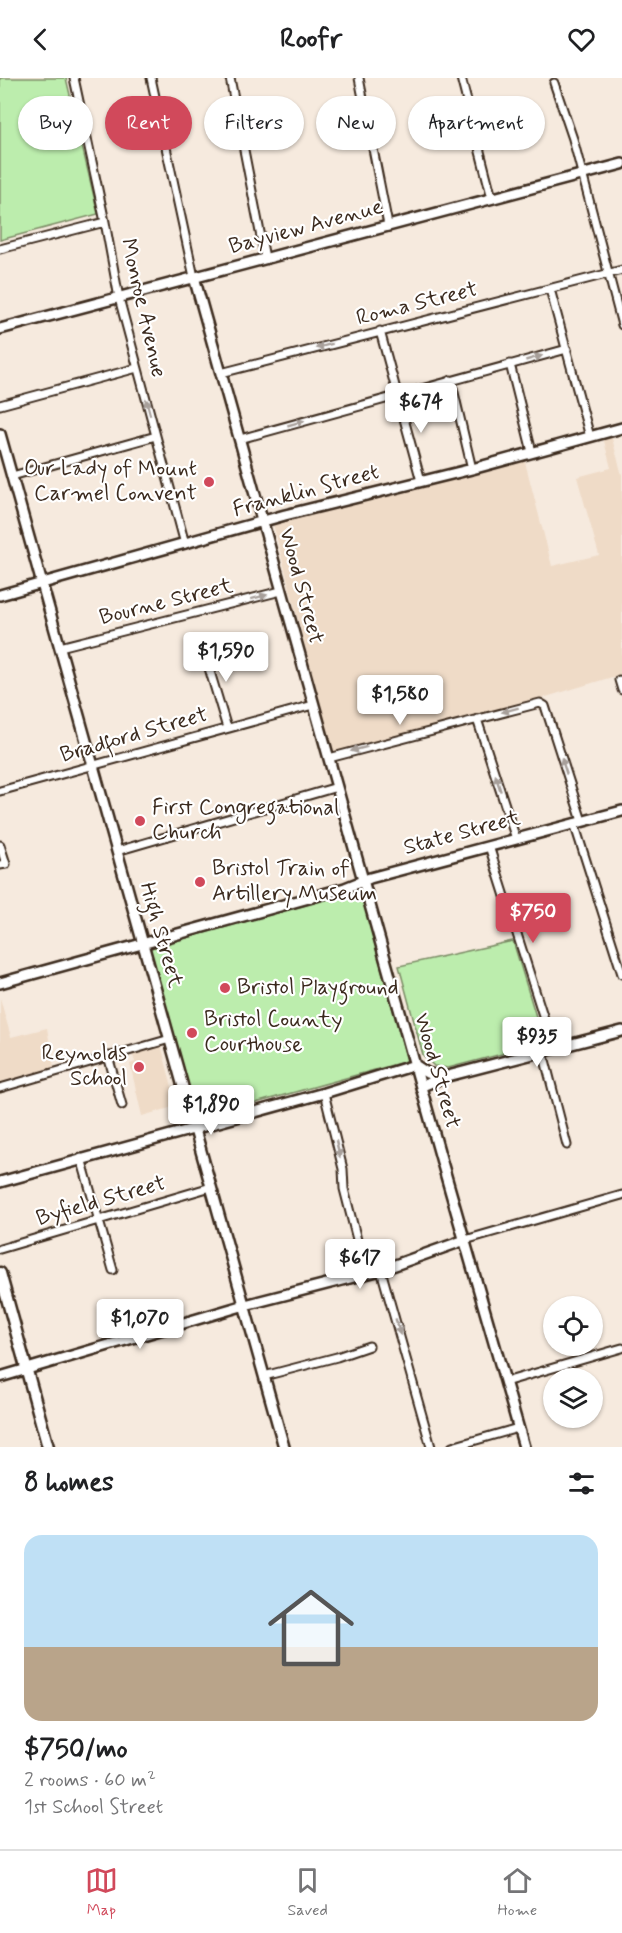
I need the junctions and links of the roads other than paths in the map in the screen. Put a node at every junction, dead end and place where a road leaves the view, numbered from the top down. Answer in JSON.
{"nodes":[{"id":1,"x":74,"y":78,"type":"edge"},
{"id":2,"x":151,"y":78,"type":"edge"},
{"id":3,"x":230,"y":78,"type":"edge"},
{"id":4,"x":359,"y":78,"type":"edge"},
{"id":5,"x":461,"y":78,"type":"edge"},
{"id":6,"x":554,"y":83,"type":"dead end"},
{"id":7,"x":622,"y":164,"type":"edge"},
{"id":8,"x":582,"y":175,"type":"junction"},
{"id":9,"x":492,"y":198,"type":"junction"},
{"id":10,"x":105,"y":222,"type":"junction"},
{"id":11,"x":388,"y":225,"type":"junction"},
{"id":12,"x":0,"y":249,"type":"edge"},
{"id":13,"x":265,"y":258,"type":"junction"},
{"id":14,"x":622,"y":270,"type":"edge"},
{"id":15,"x":608,"y":274,"type":"junction"},
{"id":16,"x":194,"y":277,"type":"junction"},
{"id":17,"x":550,"y":289,"type":"junction"},
{"id":18,"x":119,"y":298,"type":"junction"},
{"id":19,"x":622,"y":325,"type":"edge"},
{"id":20,"x":0,"y":329,"type":"edge"},
{"id":21,"x":380,"y":331,"type":"junction"},
{"id":22,"x":567,"y":349,"type":"junction"},
{"id":23,"x":510,"y":364,"type":"junction"},
{"id":24,"x":137,"y":368,"type":"junction"},
{"id":25,"x":221,"y":373,"type":"junction"},
{"id":26,"x":451,"y":380,"type":"junction"},
{"id":27,"x":397,"y":394,"type":"junction"},
{"id":28,"x":0,"y":405,"type":"edge"},
{"id":29,"x":622,"y":428,"type":"edge"},
{"id":30,"x":0,"y":434,"type":"edge"},
{"id":31,"x":156,"y":436,"type":"junction"},
{"id":32,"x":590,"y":437,"type":"junction"},
{"id":33,"x":240,"y":439,"type":"junction"},
{"id":34,"x":532,"y":452,"type":"junction"},
{"id":35,"x":472,"y":469,"type":"junction"},
{"id":36,"x":12,"y":476,"type":"junction"},
{"id":37,"x":421,"y":481,"type":"junction"},
{"id":38,"x":263,"y":522,"type":"junction"},
{"id":39,"x":185,"y":544,"type":"junction"},
{"id":40,"x":42,"y":583,"type":"junction"},
{"id":41,"x":281,"y":591,"type":"junction"},
{"id":42,"x":0,"y":595,"type":"edge"},
{"id":43,"x":202,"y":645,"type":"dead end"},
{"id":44,"x":60,"y":647,"type":"junction"},
{"id":45,"x":619,"y":680,"type":"dead end"},
{"id":46,"x":622,"y":690,"type":"edge"},
{"id":47,"x":314,"y":705,"type":"junction"},
{"id":48,"x":477,"y":719,"type":"junction"},
{"id":49,"x":226,"y":728,"type":"junction"},
{"id":50,"x":329,"y":758,"type":"junction"},
{"id":51,"x":93,"y":765,"type":"junction"},
{"id":52,"x":338,"y":788,"type":"junction"},
{"id":53,"x":0,"y":791,"type":"edge"},
{"id":54,"x":622,"y":810,"type":"edge"},
{"id":55,"x":578,"y":822,"type":"junction"},
{"id":56,"x":516,"y":839,"type":"junction"},
{"id":57,"x":0,"y":845,"type":"edge"},
{"id":58,"x":489,"y":846,"type":"junction"},
{"id":59,"x":117,"y":851,"type":"junction"},
{"id":60,"x":3,"y":864,"type":"edge"},
{"id":61,"x":364,"y":881,"type":"junction"},
{"id":62,"x":143,"y":944,"type":"junction"},
{"id":63,"x":622,"y":974,"type":"edge"},
{"id":64,"x":0,"y":983,"type":"edge"},
{"id":65,"x":622,"y":1031,"type":"edge"},
{"id":66,"x":170,"y":1039,"type":"junction"},
{"id":67,"x":554,"y":1050,"type":"junction"},
{"id":68,"x":543,"y":1052,"type":"junction"},
{"id":69,"x":108,"y":1056,"type":"junction"},
{"id":70,"x":415,"y":1065,"type":"junction"},
{"id":71,"x":444,"y":1077,"type":"junction"},
{"id":72,"x":422,"y":1086,"type":"junction"},
{"id":73,"x":0,"y":1088,"type":"edge"},
{"id":74,"x":324,"y":1093,"type":"junction"},
{"id":75,"x":122,"y":1105,"type":"dead end"},
{"id":76,"x":194,"y":1127,"type":"junction"},
{"id":77,"x":567,"y":1145,"type":"dead end"},
{"id":78,"x":81,"y":1158,"type":"junction"},
{"id":79,"x":0,"y":1182,"type":"edge"},
{"id":80,"x":211,"y":1187,"type":"junction"},
{"id":81,"x":622,"y":1195,"type":"edge"},
{"id":82,"x":99,"y":1220,"type":"junction"},
{"id":83,"x":465,"y":1240,"type":"junction"},
{"id":84,"x":0,"y":1249,"type":"edge"},
{"id":85,"x":113,"y":1270,"type":"dead end"},
{"id":86,"x":381,"y":1270,"type":"junction"},
{"id":87,"x":0,"y":1274,"type":"edge"},
{"id":88,"x":366,"y":1275,"type":"junction"},
{"id":89,"x":245,"y":1305,"type":"junction"},
{"id":90,"x":369,"y":1346,"type":"dead end"},
{"id":91,"x":622,"y":1348,"type":"edge"},
{"id":92,"x":27,"y":1370,"type":"junction"},
{"id":93,"x":264,"y":1376,"type":"junction"},
{"id":94,"x":0,"y":1377,"type":"edge"},
{"id":95,"x":505,"y":1382,"type":"junction"},
{"id":96,"x":518,"y":1428,"type":"junction"},
{"id":97,"x":48,"y":1447,"type":"edge"},
{"id":98,"x":284,"y":1447,"type":"edge"},
{"id":99,"x":431,"y":1447,"type":"edge"},
{"id":100,"x":452,"y":1447,"type":"edge"},
{"id":101,"x":524,"y":1447,"type":"edge"}],
"edges":[{"from":1,"to":10,"type":"street","name":"Monroe Avenue"},
{"from":2,"to":16,"type":"street","name":"Wood Street"},
{"from":3,"to":13,"type":"street"},
{"from":4,"to":11,"type":"street"},
{"from":5,"to":9,"type":"street"},
{"from":6,"to":8,"type":"street"},
{"from":7,"to":8,"type":"street","name":"Bayview Avenue"},
{"from":8,"to":9,"type":"street","name":"Bayview Avenue"},
{"from":8,"to":15,"type":"street"},
{"from":9,"to":11,"type":"street","name":"Bayview Avenue"},
{"from":10,"to":12,"type":"street"},
{"from":10,"to":18,"type":"street","name":"Monroe Avenue"},
{"from":11,"to":13,"type":"street","name":"Bayview Avenue"},
{"from":13,"to":16,"type":"street","name":"Bayview Avenue"},
{"from":14,"to":15,"type":"street","name":"Roma Street"},
{"from":15,"to":17,"type":"street","name":"Roma Street"},
{"from":15,"to":19,"type":"street"},
{"from":16,"to":18,"type":"street","name":"Bayview Avenue"},
{"from":16,"to":25,"type":"street","name":"Wood Street"},
{"from":17,"to":21,"type":"street","name":"Roma Street"},
{"from":17,"to":22,"type":"street"},
{"from":18,"to":20,"type":"street","name":"Bayview Avenue"},
{"from":18,"to":24,"type":"street","name":"Monroe Avenue"},
{"from":21,"to":25,"type":"street","name":"Roma Street","one_way":true},
{"from":21,"to":27,"type":"street"},
{"from":23,"to":22,"type":"street","one_way":true},
{"from":22,"to":32,"type":"street"},
{"from":23,"to":26,"type":"street"},
{"from":23,"to":34,"type":"street"},
{"from":24,"to":28,"type":"street"},
{"from":31,"to":24,"type":"street","name":"Monroe Avenue","one_way":true},
{"from":25,"to":33,"type":"street","name":"Wood Street"},
{"from":26,"to":27,"type":"street"},
{"from":26,"to":35,"type":"street"},
{"from":33,"to":27,"type":"street","one_way":true},
{"from":27,"to":37,"type":"street"},
{"from":29,"to":32,"type":"street","name":"Franklin Street"},
{"from":30,"to":36,"type":"street","name":"High Street"},
{"from":31,"to":36,"type":"street"},
{"from":31,"to":39,"type":"street","name":"Monroe Avenue"},
{"from":32,"to":34,"type":"street","name":"Franklin Street"},
{"from":33,"to":38,"type":"street","name":"Wood Street"},
{"from":34,"to":35,"type":"street","name":"Franklin Street"},
{"from":35,"to":37,"type":"street","name":"Franklin Street"},
{"from":36,"to":40,"type":"street","name":"High Street"},
{"from":37,"to":38,"type":"street","name":"Franklin Street"},
{"from":38,"to":39,"type":"street","name":"Franklin Street"},
{"from":38,"to":41,"type":"street","name":"Wood Street"},
{"from":39,"to":40,"type":"street","name":"Franklin Street"},
{"from":40,"to":42,"type":"street","name":"Franklin Street"},
{"from":40,"to":44,"type":"street","name":"High Street"},
{"from":44,"to":41,"type":"street","name":"Bourne Street","one_way":true},
{"from":41,"to":47,"type":"street","name":"Wood Street"},
{"from":43,"to":49,"type":"street"},
{"from":44,"to":51,"type":"street","name":"High Street"},
{"from":45,"to":46,"type":"street"},
{"from":47,"to":49,"type":"street","name":"Bradford Street"},
{"from":47,"to":50,"type":"street","name":"Wood Street"},
{"from":48,"to":50,"type":"street","one_way":true},
{"from":55,"to":48,"type":"street","one_way":true},
{"from":56,"to":48,"type":"street","one_way":true},
{"from":49,"to":51,"type":"street","name":"Bradford Street"},
{"from":50,"to":52,"type":"street","name":"Wood Street"},
{"from":51,"to":53,"type":"street","name":"Bradford Street"},
{"from":51,"to":59,"type":"street","name":"High Street"},
{"from":52,"to":59,"type":"street"},
{"from":52,"to":61,"type":"street","name":"Wood Street"},
{"from":54,"to":55,"type":"street","name":"State Street"},
{"from":55,"to":56,"type":"street","name":"State Street"},
{"from":55,"to":63,"type":"street"},
{"from":56,"to":58,"type":"street","name":"State Street"},
{"from":57,"to":60,"type":"street"},
{"from":58,"to":61,"type":"street","name":"State Street"},
{"from":58,"to":67,"type":"street"},
{"from":59,"to":62,"type":"street","name":"High Street"},
{"from":61,"to":62,"type":"street","name":"State Street"},
{"from":61,"to":70,"type":"street","name":"Wood Street"},
{"from":62,"to":64,"type":"street","name":"State Street"},
{"from":62,"to":66,"type":"street","name":"High Street"},
{"from":65,"to":67,"type":"street"},
{"from":66,"to":69,"type":"street"},
{"from":66,"to":76,"type":"street","name":"High Street"},
{"from":67,"to":68,"type":"street"},
{"from":68,"to":71,"type":"street"},
{"from":68,"to":77,"type":"street"},
{"from":69,"to":73,"type":"street"},
{"from":69,"to":75,"type":"street"},
{"from":70,"to":71,"type":"street"},
{"from":70,"to":72,"type":"street","name":"Wood Street"},
{"from":70,"to":74,"type":"street"},
{"from":71,"to":72,"type":"street"},
{"from":72,"to":83,"type":"street","name":"Wood Street"},
{"from":74,"to":76,"type":"street"},
{"from":74,"to":88,"type":"street","one_way":true},
{"from":76,"to":78,"type":"street"},
{"from":76,"to":80,"type":"street","name":"High Street"},
{"from":78,"to":79,"type":"street"},
{"from":78,"to":82,"type":"street"},
{"from":80,"to":82,"type":"street","name":"Byfield Street"},
{"from":80,"to":89,"type":"street","name":"High Street"},
{"from":81,"to":83,"type":"street"},
{"from":82,"to":84,"type":"street","name":"Byfield Street"},
{"from":82,"to":85,"type":"street"},
{"from":83,"to":86,"type":"street"},
{"from":83,"to":95,"type":"street","name":"Wood Street"},
{"from":86,"to":88,"type":"street"},
{"from":86,"to":99,"type":"street","one_way":true},
{"from":87,"to":92,"type":"main road"},
{"from":88,"to":89,"type":"street"},
{"from":89,"to":92,"type":"street"},
{"from":89,"to":93,"type":"street","name":"High Street"},
{"from":90,"to":93,"type":"street"},
{"from":91,"to":95,"type":"street"},
{"from":92,"to":94,"type":"street"},
{"from":92,"to":97,"type":"main road"},
{"from":93,"to":98,"type":"street","name":"High Street"},
{"from":95,"to":96,"type":"street","name":"Wood Street"},
{"from":96,"to":100,"type":"street"},
{"from":96,"to":101,"type":"street","name":"Wood Street"}]}
